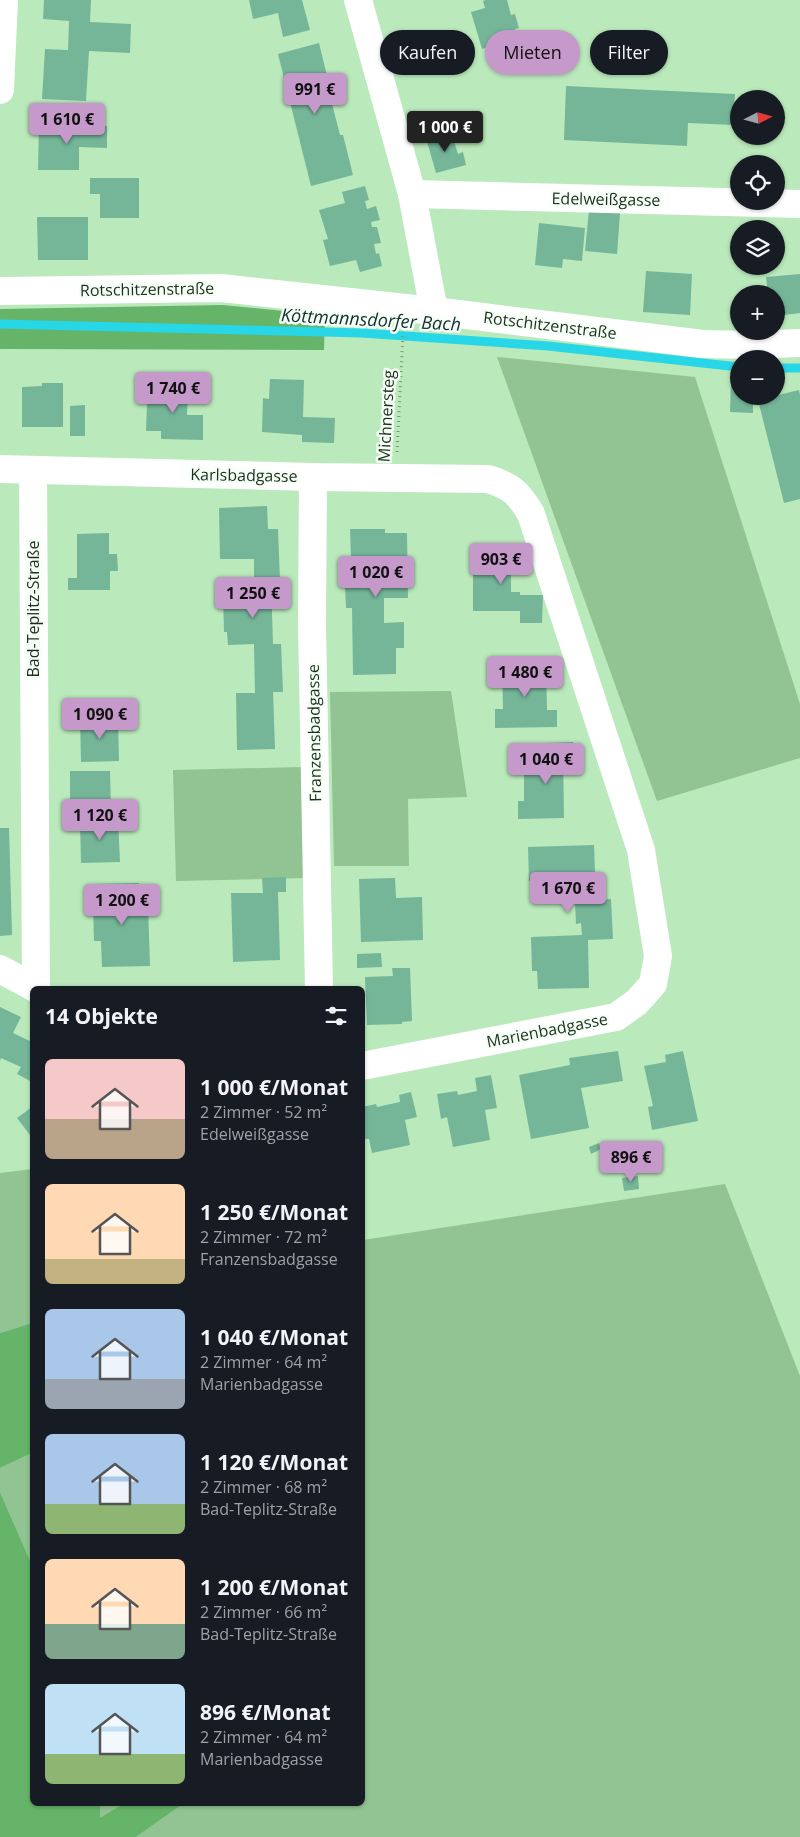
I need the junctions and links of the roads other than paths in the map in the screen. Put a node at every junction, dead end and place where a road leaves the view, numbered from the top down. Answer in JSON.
{"nodes":[{"id":1,"x":4,"y":0,"type":"edge"},
{"id":2,"x":358,"y":0,"type":"edge"},
{"id":3,"x":0,"y":90,"type":"edge"},
{"id":4,"x":412,"y":194,"type":"junction"},
{"id":5,"x":800,"y":204,"type":"edge"},
{"id":6,"x":0,"y":291,"type":"edge"},
{"id":7,"x":434,"y":310,"type":"junction"},
{"id":8,"x":800,"y":342,"type":"edge"},
{"id":9,"x":0,"y":469,"type":"edge"},
{"id":10,"x":33,"y":470,"type":"junction"},
{"id":11,"x":313,"y":477,"type":"junction"},
{"id":12,"x":488,"y":479,"type":"joint"},
{"id":13,"x":0,"y":969,"type":"edge"},
{"id":14,"x":32,"y":986,"type":"edge"},
{"id":15,"x":36,"y":986,"type":"edge"},
{"id":16,"x":319,"y":986,"type":"edge"},
{"id":17,"x":365,"y":1065,"type":"edge"}],
"edges":[{"from":1,"to":3,"type":"street"},
{"from":2,"to":4,"type":"street"},
{"from":4,"to":5,"type":"street","name":"Edelweißgasse"},
{"from":4,"to":7,"type":"street"},
{"from":6,"to":7,"type":"street","name":"Rotschitzenstraße"},
{"from":7,"to":8,"type":"street","name":"Rotschitzenstraße"},
{"from":9,"to":10,"type":"street","name":"Karlsbadgasse"},
{"from":10,"to":11,"type":"street","name":"Karlsbadgasse"},
{"from":10,"to":15,"type":"street","name":"Bad-Teplitz-Straße"},
{"from":11,"to":12,"type":"street","name":"Karlsbadgasse"},
{"from":11,"to":16,"type":"street","name":"Franzensbadgasse"},
{"from":12,"to":17,"type":"street","name":"Marienbadgasse"},
{"from":13,"to":14,"type":"street"}]}
